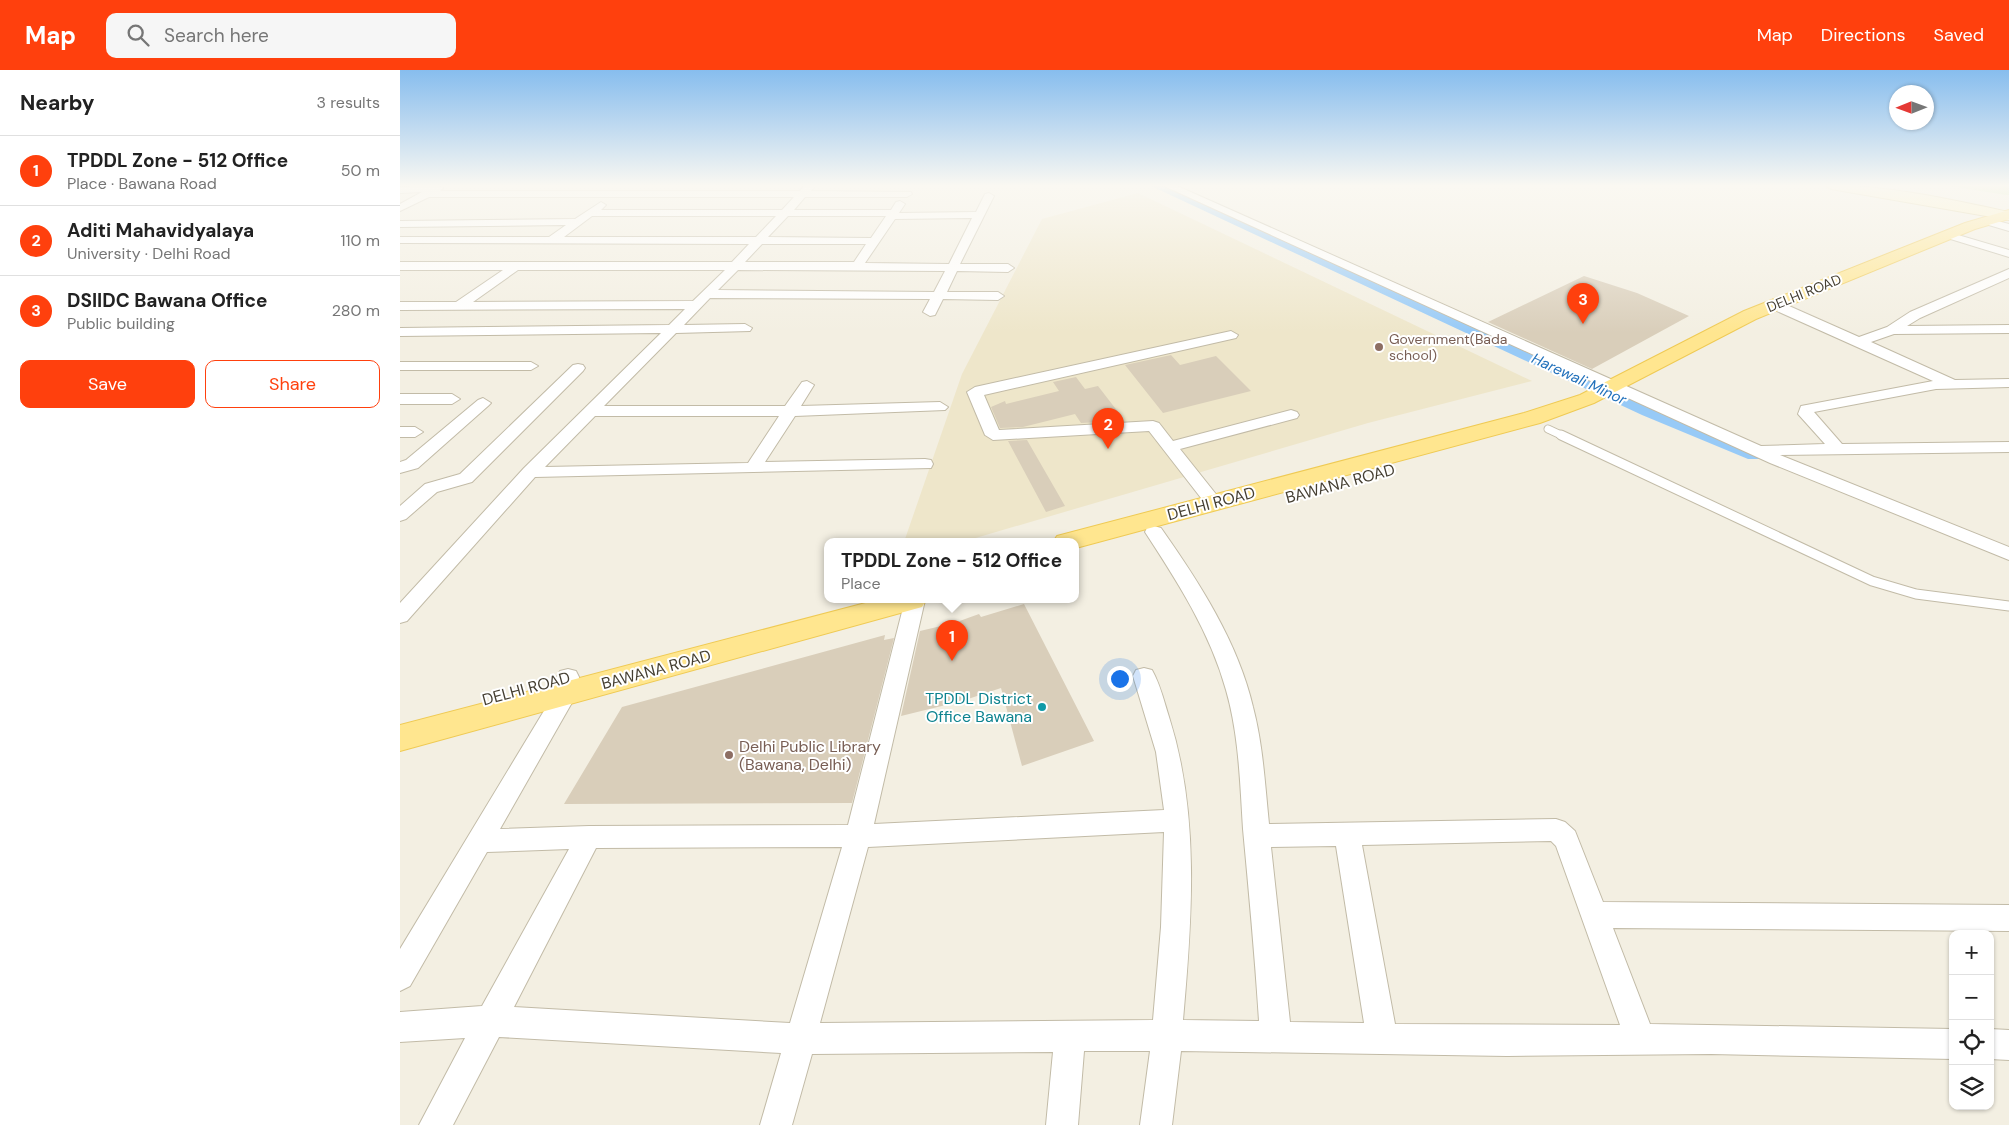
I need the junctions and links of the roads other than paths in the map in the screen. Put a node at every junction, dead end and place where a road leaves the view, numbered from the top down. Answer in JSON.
{"nodes":[{"id":1,"x":560,"y":234,"type":"edge"},
{"id":2,"x":611,"y":234,"type":"edge"},
{"id":3,"x":765,"y":234,"type":"edge"},
{"id":4,"x":812,"y":234,"type":"edge"},
{"id":5,"x":880,"y":234,"type":"edge"},
{"id":6,"x":969,"y":234,"type":"edge"},
{"id":7,"x":1271,"y":234,"type":"edge"},
{"id":8,"x":1962,"y":234,"type":"edge"},
{"id":9,"x":1955,"y":237,"type":"junction"},
{"id":10,"x":554,"y":239,"type":"junction"},
{"id":11,"x":605,"y":239,"type":"junction"},
{"id":12,"x":400,"y":240,"type":"edge"},
{"id":13,"x":759,"y":240,"type":"junction"},
{"id":14,"x":806,"y":241,"type":"junction"},
{"id":15,"x":875,"y":241,"type":"junction"},
{"id":16,"x":2009,"y":254,"type":"edge"},
{"id":17,"x":516,"y":265,"type":"junction"},
{"id":18,"x":572,"y":265,"type":"junction"},
{"id":19,"x":736,"y":265,"type":"junction"},
{"id":20,"x":400,"y":266,"type":"edge"},
{"id":21,"x":857,"y":266,"type":"junction"},
{"id":22,"x":953,"y":266,"type":"junction"},
{"id":23,"x":1008,"y":268,"type":"dead end"},
{"id":24,"x":2009,"y":273,"type":"edge"},
{"id":25,"x":708,"y":294,"type":"junction"},
{"id":26,"x":938,"y":295,"type":"junction"},
{"id":27,"x":998,"y":296,"type":"dead end"},
{"id":28,"x":460,"y":305,"type":"junction"},
{"id":29,"x":696,"y":305,"type":"junction"},
{"id":30,"x":400,"y":306,"type":"edge"},
{"id":31,"x":1781,"y":308,"type":"junction"},
{"id":32,"x":930,"y":312,"type":"dead end"},
{"id":33,"x":745,"y":328,"type":"dead end"},
{"id":34,"x":672,"y":329,"type":"junction"},
{"id":35,"x":2009,"y":329,"type":"edge"},
{"id":36,"x":1892,"y":330,"type":"junction"},
{"id":37,"x":400,"y":332,"type":"edge"},
{"id":38,"x":422,"y":332,"type":"junction"},
{"id":39,"x":1232,"y":335,"type":"dead end"},
{"id":40,"x":1859,"y":342,"type":"junction"},
{"id":41,"x":400,"y":348,"type":"edge"},
{"id":42,"x":400,"y":366,"type":"edge"},
{"id":43,"x":531,"y":366,"type":"dead end"},
{"id":44,"x":578,"y":368,"type":"dead end"},
{"id":45,"x":2009,"y":383,"type":"edge"},
{"id":46,"x":1952,"y":384,"type":"junction"},
{"id":47,"x":807,"y":385,"type":"dead end"},
{"id":48,"x":1610,"y":395,"type":"junction"},
{"id":49,"x":400,"y":399,"type":"edge"},
{"id":50,"x":452,"y":399,"type":"dead end"},
{"id":51,"x":483,"y":403,"type":"dead end"},
{"id":52,"x":940,"y":407,"type":"dead end"},
{"id":53,"x":590,"y":411,"type":"junction"},
{"id":54,"x":790,"y":411,"type":"junction"},
{"id":55,"x":1291,"y":415,"type":"dead end"},
{"id":56,"x":1555,"y":420,"type":"junction"},
{"id":57,"x":1170,"y":447,"type":"junction"},
{"id":58,"x":2009,"y":447,"type":"edge"},
{"id":59,"x":1837,"y":448,"type":"junction"},
{"id":60,"x":1758,"y":450,"type":"junction"},
{"id":61,"x":926,"y":464,"type":"dead end"},
{"id":62,"x":753,"y":467,"type":"junction"},
{"id":63,"x":400,"y":468,"type":"edge"},
{"id":64,"x":530,"y":472,"type":"junction"},
{"id":65,"x":1214,"y":503,"type":"junction"},
{"id":66,"x":400,"y":515,"type":"edge"},
{"id":67,"x":1154,"y":532,"type":"junction"},
{"id":68,"x":1079,"y":539,"type":"edge"},
{"id":69,"x":1079,"y":553,"type":"edge"},
{"id":70,"x":2009,"y":554,"type":"edge"},
{"id":71,"x":845,"y":603,"type":"edge"},
{"id":72,"x":901,"y":603,"type":"edge"},
{"id":73,"x":912,"y":603,"type":"edge"},
{"id":74,"x":2009,"y":606,"type":"edge"},
{"id":75,"x":400,"y":616,"type":"edge"},
{"id":76,"x":1144,"y":676,"type":"dead end"},
{"id":77,"x":568,"y":684,"type":"junction"},
{"id":78,"x":400,"y":723,"type":"edge"},
{"id":79,"x":400,"y":738,"type":"edge"},
{"id":80,"x":1178,"y":820,"type":"junction"},
{"id":81,"x":1347,"y":833,"type":"junction"},
{"id":82,"x":858,"y":836,"type":"junction"},
{"id":83,"x":1257,"y":836,"type":"junction"},
{"id":84,"x":589,"y":837,"type":"junction"},
{"id":85,"x":480,"y":841,"type":"junction"},
{"id":86,"x":1596,"y":915,"type":"junction"},
{"id":87,"x":2009,"y":918,"type":"edge"},
{"id":88,"x":400,"y":976,"type":"edge"},
{"id":89,"x":490,"y":1021,"type":"junction"},
{"id":90,"x":400,"y":1027,"type":"edge"},
{"id":91,"x":1168,"y":1035,"type":"junction"},
{"id":92,"x":1070,"y":1036,"type":"junction"},
{"id":93,"x":1276,"y":1037,"type":"junction"},
{"id":94,"x":801,"y":1039,"type":"junction"},
{"id":95,"x":1382,"y":1039,"type":"junction"},
{"id":96,"x":1641,"y":1041,"type":"junction"},
{"id":97,"x":1949,"y":1044,"type":"edge"},
{"id":98,"x":1994,"y":1044,"type":"edge"},
{"id":99,"x":2009,"y":1045,"type":"edge"},
{"id":100,"x":435,"y":1125,"type":"edge"},
{"id":101,"x":776,"y":1125,"type":"edge"},
{"id":102,"x":1062,"y":1125,"type":"edge"},
{"id":103,"x":1156,"y":1125,"type":"edge"}],
"edges":[{"from":1,"to":10,"type":"street"},
{"from":2,"to":11,"type":"street"},
{"from":3,"to":13,"type":"street"},
{"from":4,"to":14,"type":"street"},
{"from":5,"to":15,"type":"street"},
{"from":6,"to":22,"type":"street"},
{"from":7,"to":48,"type":"street"},
{"from":8,"to":9,"type":"main road","name":"BAWANA ROAD"},
{"from":9,"to":16,"type":"street"},
{"from":9,"to":31,"type":"main road","name":"BAWANA ROAD"},
{"from":10,"to":11,"type":"street"},
{"from":10,"to":12,"type":"street"},
{"from":10,"to":17,"type":"street"},
{"from":11,"to":13,"type":"street"},
{"from":11,"to":18,"type":"street"},
{"from":13,"to":14,"type":"street"},
{"from":13,"to":19,"type":"street"},
{"from":14,"to":15,"type":"street"},
{"from":15,"to":21,"type":"street"},
{"from":17,"to":18,"type":"street"},
{"from":17,"to":20,"type":"street"},
{"from":17,"to":28,"type":"street"},
{"from":18,"to":19,"type":"street"},
{"from":19,"to":21,"type":"street"},
{"from":19,"to":25,"type":"street"},
{"from":21,"to":22,"type":"street"},
{"from":22,"to":23,"type":"street"},
{"from":22,"to":26,"type":"street"},
{"from":24,"to":36,"type":"street"},
{"from":25,"to":26,"type":"street"},
{"from":25,"to":29,"type":"street"},
{"from":26,"to":27,"type":"street"},
{"from":26,"to":32,"type":"street"},
{"from":28,"to":29,"type":"street"},
{"from":28,"to":30,"type":"street"},
{"from":28,"to":38,"type":"street"},
{"from":29,"to":34,"type":"street"},
{"from":31,"to":40,"type":"street"},
{"from":31,"to":48,"type":"main road","name":"BAWANA ROAD"},
{"from":33,"to":34,"type":"street"},
{"from":34,"to":38,"type":"street"},
{"from":34,"to":53,"type":"street"},
{"from":35,"to":36,"type":"street"},
{"from":36,"to":40,"type":"street"},
{"from":37,"to":38,"type":"street"},
{"from":38,"to":41,"type":"street"},
{"from":39,"to":57,"type":"street"},
{"from":40,"to":46,"type":"street"},
{"from":42,"to":43,"type":"street"},
{"from":44,"to":66,"type":"street"},
{"from":45,"to":46,"type":"street"},
{"from":46,"to":59,"type":"street"},
{"from":47,"to":54,"type":"street"},
{"from":48,"to":56,"type":"main road","name":"BAWANA ROAD"},
{"from":48,"to":60,"type":"street"},
{"from":49,"to":50,"type":"street"},
{"from":51,"to":63,"type":"street"},
{"from":52,"to":54,"type":"street"},
{"from":53,"to":54,"type":"street"},
{"from":53,"to":64,"type":"street"},
{"from":54,"to":62,"type":"street"},
{"from":55,"to":57,"type":"street"},
{"from":56,"to":65,"type":"main road","name":"DELHI ROAD"},
{"from":56,"to":67,"type":"main road","name":"BAWANA ROAD"},
{"from":56,"to":74,"type":"lane"},
{"from":57,"to":65,"type":"street"},
{"from":58,"to":59,"type":"street"},
{"from":59,"to":60,"type":"street"},
{"from":60,"to":70,"type":"street"},
{"from":61,"to":62,"type":"street"},
{"from":62,"to":64,"type":"street"},
{"from":64,"to":75,"type":"street"},
{"from":65,"to":68,"type":"main road","name":"DELHI ROAD"},
{"from":67,"to":69,"type":"main road","name":"BAWANA ROAD"},
{"from":67,"to":83,"type":"street"},
{"from":71,"to":77,"type":"main road","name":"DELHI ROAD"},
{"from":72,"to":77,"type":"main road","name":"BAWANA ROAD"},
{"from":73,"to":82,"type":"street"},
{"from":76,"to":80,"type":"street"},
{"from":77,"to":78,"type":"main road","name":"DELHI ROAD"},
{"from":77,"to":79,"type":"main road","name":"BAWANA ROAD"},
{"from":77,"to":85,"type":"street"},
{"from":80,"to":82,"type":"street"},
{"from":80,"to":91,"type":"street"},
{"from":81,"to":83,"type":"street"},
{"from":81,"to":86,"type":"street"},
{"from":81,"to":95,"type":"street"},
{"from":82,"to":84,"type":"street"},
{"from":82,"to":94,"type":"street"},
{"from":83,"to":93,"type":"street"},
{"from":84,"to":85,"type":"street"},
{"from":84,"to":89,"type":"street"},
{"from":85,"to":88,"type":"street"},
{"from":86,"to":87,"type":"street"},
{"from":86,"to":96,"type":"street"},
{"from":89,"to":90,"type":"street"},
{"from":89,"to":94,"type":"street"},
{"from":89,"to":100,"type":"street"},
{"from":91,"to":92,"type":"street"},
{"from":91,"to":93,"type":"street"},
{"from":91,"to":103,"type":"street"},
{"from":92,"to":94,"type":"street"},
{"from":92,"to":102,"type":"street"},
{"from":93,"to":95,"type":"street"},
{"from":94,"to":101,"type":"street"},
{"from":95,"to":96,"type":"street"},
{"from":96,"to":97,"type":"street"},
{"from":98,"to":99,"type":"street"}]}
